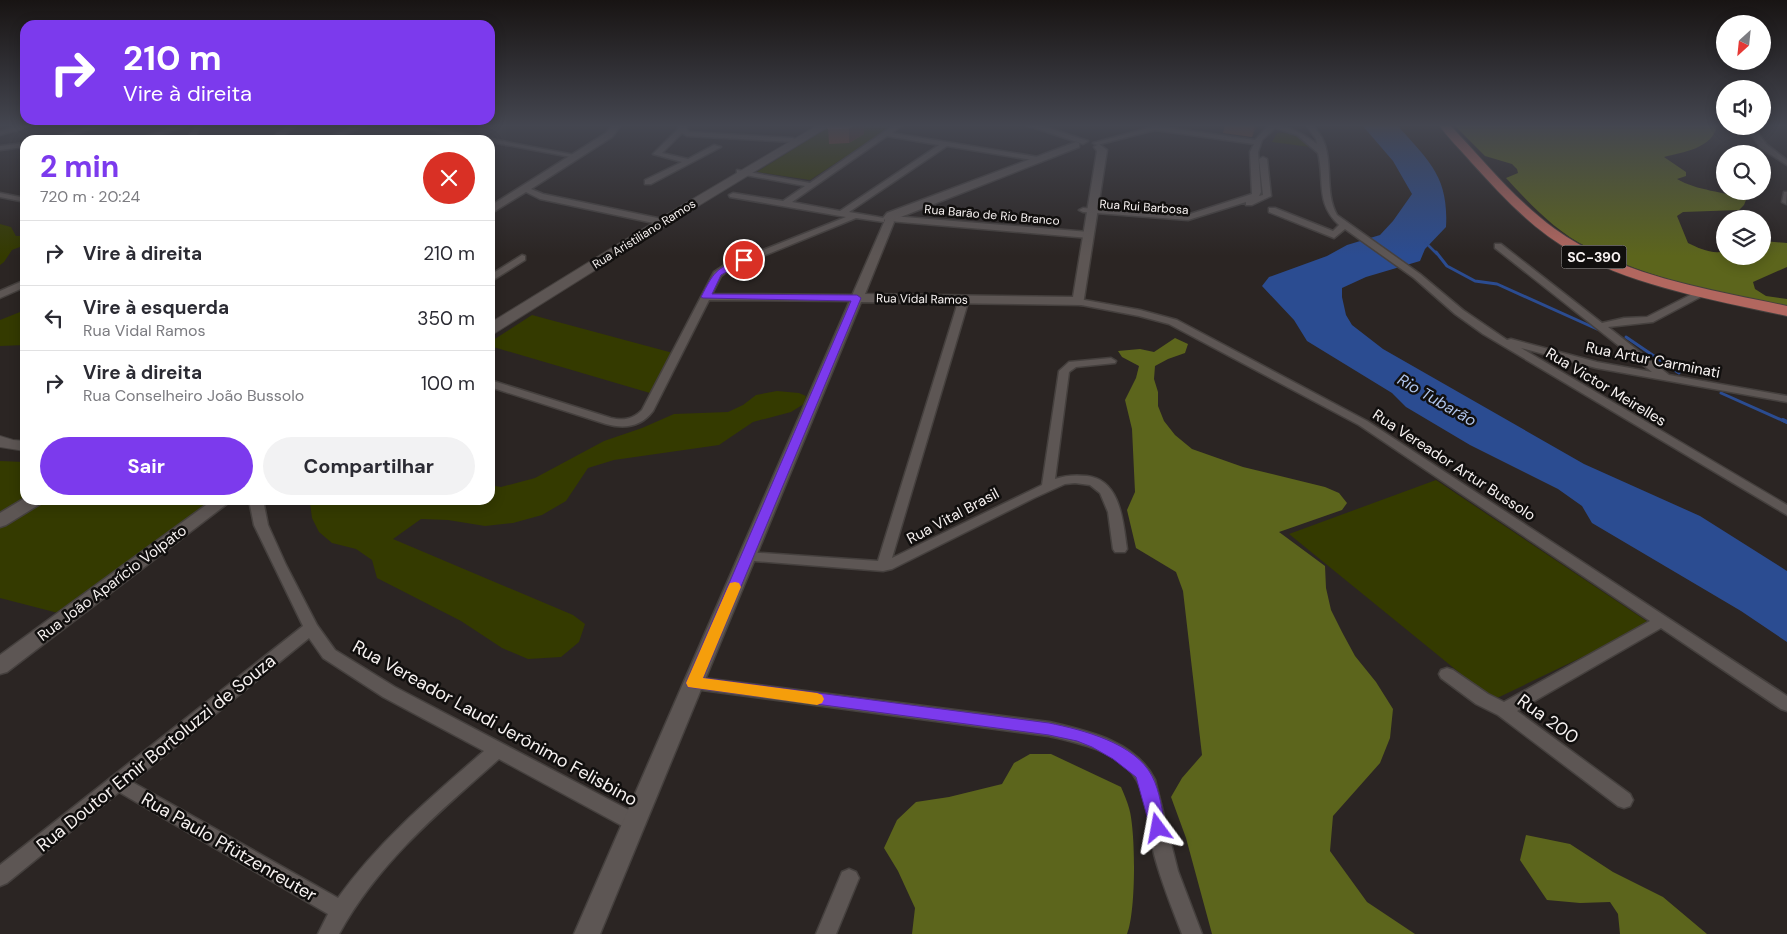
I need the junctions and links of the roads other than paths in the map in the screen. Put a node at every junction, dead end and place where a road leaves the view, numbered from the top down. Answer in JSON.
{"nodes":[{"id":1,"x":560,"y":169,"type":"edge"},
{"id":2,"x":564,"y":169,"type":"edge"},
{"id":3,"x":674,"y":169,"type":"edge"},
{"id":4,"x":748,"y":169,"type":"edge"},
{"id":5,"x":749,"y":169,"type":"edge"},
{"id":6,"x":835,"y":169,"type":"edge"},
{"id":7,"x":908,"y":169,"type":"edge"},
{"id":8,"x":1013,"y":169,"type":"edge"},
{"id":9,"x":1095,"y":169,"type":"edge"},
{"id":10,"x":1260,"y":169,"type":"edge"},
{"id":11,"x":1325,"y":169,"type":"edge"},
{"id":12,"x":1486,"y":169,"type":"edge"},
{"id":13,"x":743,"y":172,"type":"junction"},
{"id":14,"x":1261,"y":178,"type":"junction"},
{"id":15,"x":648,"y":182,"type":"dead end"},
{"id":16,"x":811,"y":185,"type":"junction"},
{"id":17,"x":1257,"y":192,"type":"junction"},
{"id":18,"x":1267,"y":193,"type":"junction"},
{"id":19,"x":0,"y":194,"type":"edge"},
{"id":20,"x":529,"y":194,"type":"junction"},
{"id":21,"x":733,"y":195,"type":"dead end"},
{"id":22,"x":20,"y":199,"type":"edge"},
{"id":23,"x":1248,"y":201,"type":"junction"},
{"id":24,"x":784,"y":204,"type":"junction"},
{"id":25,"x":1272,"y":210,"type":"dead end"},
{"id":26,"x":1088,"y":212,"type":"junction"},
{"id":27,"x":495,"y":213,"type":"edge"},
{"id":28,"x":841,"y":214,"type":"junction"},
{"id":29,"x":855,"y":216,"type":"junction"},
{"id":30,"x":888,"y":219,"type":"junction"},
{"id":31,"x":660,"y":222,"type":"junction"},
{"id":32,"x":1346,"y":228,"type":"junction"},
{"id":33,"x":1084,"y":235,"type":"junction"},
{"id":34,"x":1498,"y":246,"type":"dead end"},
{"id":35,"x":522,"y":258,"type":"dead end"},
{"id":36,"x":495,"y":276,"type":"edge"},
{"id":37,"x":20,"y":285,"type":"edge"},
{"id":38,"x":1703,"y":292,"type":"junction"},
{"id":39,"x":0,"y":295,"type":"edge"},
{"id":40,"x":706,"y":297,"type":"junction"},
{"id":41,"x":857,"y":298,"type":"junction"},
{"id":42,"x":964,"y":299,"type":"junction"},
{"id":43,"x":1074,"y":301,"type":"junction"},
{"id":44,"x":1787,"y":311,"type":"edge"},
{"id":45,"x":495,"y":321,"type":"edge"},
{"id":46,"x":1600,"y":326,"type":"junction"},
{"id":47,"x":495,"y":327,"type":"edge"},
{"id":48,"x":1487,"y":332,"type":"junction"},
{"id":49,"x":1111,"y":361,"type":"dead end"},
{"id":50,"x":1666,"y":378,"type":"junction"},
{"id":51,"x":495,"y":385,"type":"edge"},
{"id":52,"x":1787,"y":399,"type":"edge"},
{"id":53,"x":0,"y":445,"type":"edge"},
{"id":54,"x":20,"y":446,"type":"edge"},
{"id":55,"x":20,"y":452,"type":"edge"},
{"id":56,"x":1048,"y":486,"type":"junction"},
{"id":57,"x":26,"y":505,"type":"edge"},
{"id":58,"x":217,"y":505,"type":"edge"},
{"id":59,"x":257,"y":505,"type":"edge"},
{"id":60,"x":1787,"y":511,"type":"edge"},
{"id":61,"x":0,"y":521,"type":"edge"},
{"id":62,"x":1120,"y":549,"type":"dead end"},
{"id":63,"x":747,"y":557,"type":"junction"},
{"id":64,"x":883,"y":566,"type":"junction"},
{"id":65,"x":1660,"y":622,"type":"junction"},
{"id":66,"x":311,"y":628,"type":"junction"},
{"id":67,"x":0,"y":666,"type":"edge"},
{"id":68,"x":1447,"y":674,"type":"dead end"},
{"id":69,"x":694,"y":683,"type":"junction"},
{"id":70,"x":1787,"y":704,"type":"edge"},
{"id":71,"x":1504,"y":710,"type":"junction"},
{"id":72,"x":497,"y":750,"type":"junction"},
{"id":73,"x":118,"y":783,"type":"junction"},
{"id":74,"x":1624,"y":800,"type":"dead end"},
{"id":75,"x":635,"y":823,"type":"junction"},
{"id":76,"x":0,"y":877,"type":"edge"},
{"id":77,"x":849,"y":878,"type":"dead end"},
{"id":78,"x":340,"y":910,"type":"junction"},
{"id":79,"x":328,"y":934,"type":"edge"},
{"id":80,"x":587,"y":934,"type":"edge"},
{"id":81,"x":826,"y":934,"type":"edge"},
{"id":82,"x":1192,"y":934,"type":"edge"}],
"edges":[{"from":1,"to":20,"type":"street"},
{"from":2,"to":20,"type":"street"},
{"from":3,"to":15,"type":"street"},
{"from":4,"to":13,"type":"main road","name":"Rua Aristiliano Ramos"},
{"from":5,"to":13,"type":"main road","name":"Rua Aristiliano Ramos"},
{"from":6,"to":16,"type":"street"},
{"from":7,"to":28,"type":"street"},
{"from":8,"to":30,"type":"street"},
{"from":9,"to":26,"type":"street"},
{"from":10,"to":14,"type":"street"},
{"from":11,"to":32,"type":"street","name":"Rua Victor Meirelles"},
{"from":12,"to":38,"type":"main road","number":"SC-390"},
{"from":13,"to":16,"type":"street"},
{"from":13,"to":31,"type":"main road","name":"Rua Aristiliano Ramos"},
{"from":14,"to":17,"type":"street"},
{"from":14,"to":18,"type":"street"},
{"from":16,"to":24,"type":"street"},
{"from":17,"to":18,"type":"street"},
{"from":17,"to":23,"type":"street","name":"Rua Rui Barbosa"},
{"from":18,"to":23,"type":"street","name":"Rua Rui Barbosa"},
{"from":19,"to":22,"type":"street"},
{"from":20,"to":27,"type":"street"},
{"from":20,"to":31,"type":"street"},
{"from":21,"to":24,"type":"street","name":"Rua Barão de Rio Branco"},
{"from":23,"to":26,"type":"street","name":"Rua Rui Barbosa"},
{"from":24,"to":28,"type":"street","name":"Rua Barão de Rio Branco"},
{"from":25,"to":32,"type":"street"},
{"from":26,"to":33,"type":"street"},
{"from":28,"to":29,"type":"street","name":"Rua Barão de Rio Branco"},
{"from":29,"to":30,"type":"street","name":"Rua Barão de Rio Branco"},
{"from":29,"to":40,"type":"street"},
{"from":30,"to":33,"type":"street","name":"Rua Barão de Rio Branco"},
{"from":30,"to":41,"type":"street"},
{"from":31,"to":45,"type":"main road","name":"Rua Aristiliano Ramos"},
{"from":31,"to":47,"type":"main road","name":"Rua Aristiliano Ramos"},
{"from":32,"to":48,"type":"street","name":"Rua Victor Meirelles"},
{"from":33,"to":43,"type":"street"},
{"from":34,"to":46,"type":"street"},
{"from":35,"to":36,"type":"street"},
{"from":37,"to":39,"type":"street"},
{"from":38,"to":44,"type":"main road","number":"SC-390"},
{"from":38,"to":46,"type":"street"},
{"from":40,"to":41,"type":"street","name":"Rua Vidal Ramos"},
{"from":40,"to":51,"type":"street"},
{"from":41,"to":42,"type":"street","name":"Rua Vidal Ramos"},
{"from":41,"to":63,"type":"street"},
{"from":42,"to":43,"type":"street","name":"Rua Vidal Ramos"},
{"from":42,"to":64,"type":"street"},
{"from":43,"to":65,"type":"street","name":"Rua Vereador Artur Bussolo"},
{"from":46,"to":50,"type":"street"},
{"from":48,"to":50,"type":"street","name":"Rua Artur Carminati"},
{"from":48,"to":60,"type":"street","name":"Rua Victor Meirelles"},
{"from":49,"to":56,"type":"street"},
{"from":50,"to":52,"type":"street","name":"Rua Artur Carminati"},
{"from":53,"to":54,"type":"main road"},
{"from":53,"to":55,"type":"main road"},
{"from":56,"to":62,"type":"street","name":"Rua Vital Brasil"},
{"from":56,"to":64,"type":"street","name":"Rua Vital Brasil"},
{"from":57,"to":61,"type":"street"},
{"from":58,"to":67,"type":"street","name":"Rua João Aparício Volpato"},
{"from":59,"to":66,"type":"street","name":"Rua Vereador Laudi Jerônimo Felisbino"},
{"from":63,"to":64,"type":"street","name":"Rua Vital Brasil"},
{"from":63,"to":69,"type":"street"},
{"from":65,"to":70,"type":"street","name":"Rua Vereador Artur Bussolo"},
{"from":65,"to":71,"type":"street"},
{"from":66,"to":72,"type":"street","name":"Rua Vereador Laudi Jerônimo Felisbino"},
{"from":66,"to":73,"type":"street","name":"Rua Doutor Emir Bortoluzzi de Souza"},
{"from":68,"to":71,"type":"street","name":"Rua 200"},
{"from":69,"to":75,"type":"street"},
{"from":69,"to":82,"type":"street"},
{"from":71,"to":74,"type":"street","name":"Rua 200"},
{"from":72,"to":75,"type":"street","name":"Rua Vereador Laudi Jerônimo Felisbino"},
{"from":72,"to":78,"type":"street"},
{"from":73,"to":76,"type":"street","name":"Rua Doutor Emir Bortoluzzi de Souza"},
{"from":73,"to":78,"type":"street","name":"Rua Paulo Pfützenreuter"},
{"from":75,"to":80,"type":"street"},
{"from":77,"to":81,"type":"street"},
{"from":78,"to":79,"type":"street"}]}
